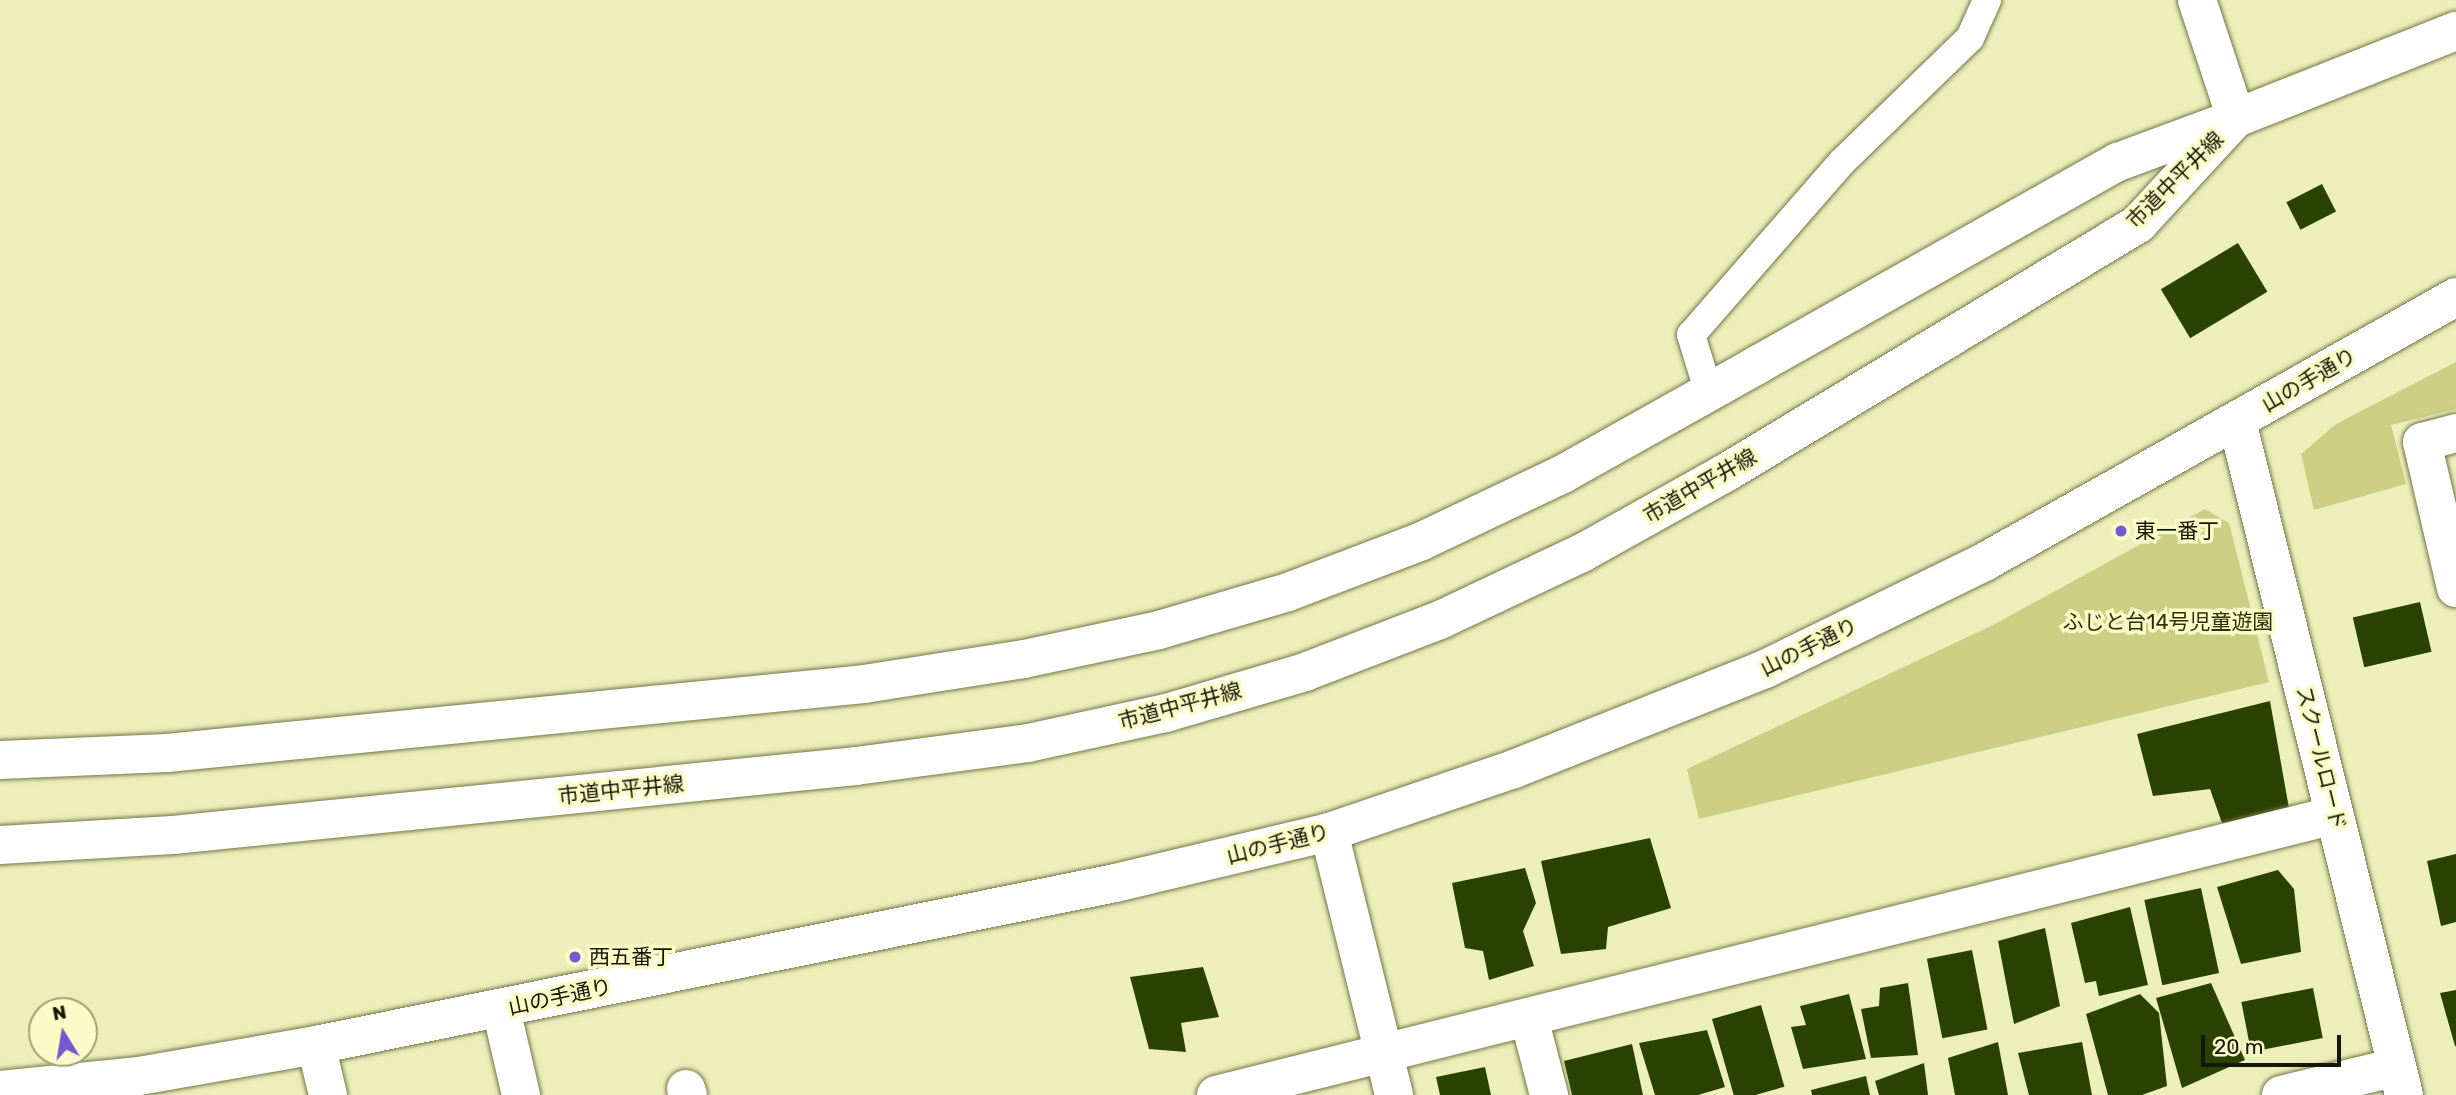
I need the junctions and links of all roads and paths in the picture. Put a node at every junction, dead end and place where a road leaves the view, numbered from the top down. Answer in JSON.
{"nodes":[{"id":1,"x":1987,"y":0,"type":"edge"},
{"id":2,"x":2197,"y":0,"type":"edge"},
{"id":3,"x":2456,"y":31,"type":"edge"},
{"id":4,"x":2236,"y":118,"type":"junction"},
{"id":5,"x":2456,"y":297,"type":"edge"},
{"id":6,"x":1709,"y":393,"type":"junction"},
{"id":7,"x":2237,"y":421,"type":"junction"},
{"id":8,"x":2456,"y":433,"type":"edge"},
{"id":9,"x":2456,"y":588,"type":"edge"},
{"id":10,"x":0,"y":761,"type":"edge"},
{"id":11,"x":2335,"y":815,"type":"junction"},
{"id":12,"x":1329,"y":832,"type":"junction"},
{"id":13,"x":0,"y":845,"type":"edge"},
{"id":14,"x":501,"y":1009,"type":"junction"},
{"id":15,"x":1529,"y":1018,"type":"junction"},
{"id":16,"x":316,"y":1045,"type":"junction"},
{"id":17,"x":1384,"y":1055,"type":"junction"},
{"id":18,"x":2400,"y":1081,"type":"edge"},
{"id":19,"x":0,"y":1090,"type":"edge"},
{"id":20,"x":328,"y":1095,"type":"edge"},
{"id":21,"x":521,"y":1095,"type":"edge"},
{"id":22,"x":1216,"y":1095,"type":"edge"},
{"id":23,"x":1394,"y":1095,"type":"edge"},
{"id":24,"x":1549,"y":1095,"type":"edge"},
{"id":25,"x":2281,"y":1095,"type":"edge"}],
"edges":[{"from":1,"to":6,"type":"lane"},
{"from":2,"to":4,"type":"main road"},
{"from":3,"to":4,"type":"main road"},
{"from":4,"to":6,"type":"main road","name":"市道中平井線"},
{"from":4,"to":13,"type":"main road","name":"市道中平井線"},
{"from":5,"to":7,"type":"main road","name":"山の手通り"},
{"from":6,"to":10,"type":"main road","name":"市道中平井線"},
{"from":7,"to":11,"type":"main road","name":"スクールロード"},
{"from":7,"to":12,"type":"main road","name":"山の手通り"},
{"from":8,"to":9,"type":"main road"},
{"from":11,"to":15,"type":"main road"},
{"from":11,"to":18,"type":"main road","name":"スクールロード"},
{"from":12,"to":14,"type":"main road","name":"山の手通り"},
{"from":12,"to":17,"type":"main road"},
{"from":14,"to":16,"type":"main road","name":"山の手通り"},
{"from":14,"to":21,"type":"main road"},
{"from":15,"to":17,"type":"main road"},
{"from":15,"to":24,"type":"main road"},
{"from":16,"to":19,"type":"main road","name":"山の手通り"},
{"from":16,"to":20,"type":"main road"},
{"from":17,"to":22,"type":"main road"},
{"from":17,"to":23,"type":"main road"},
{"from":18,"to":25,"type":"main road"}]}
